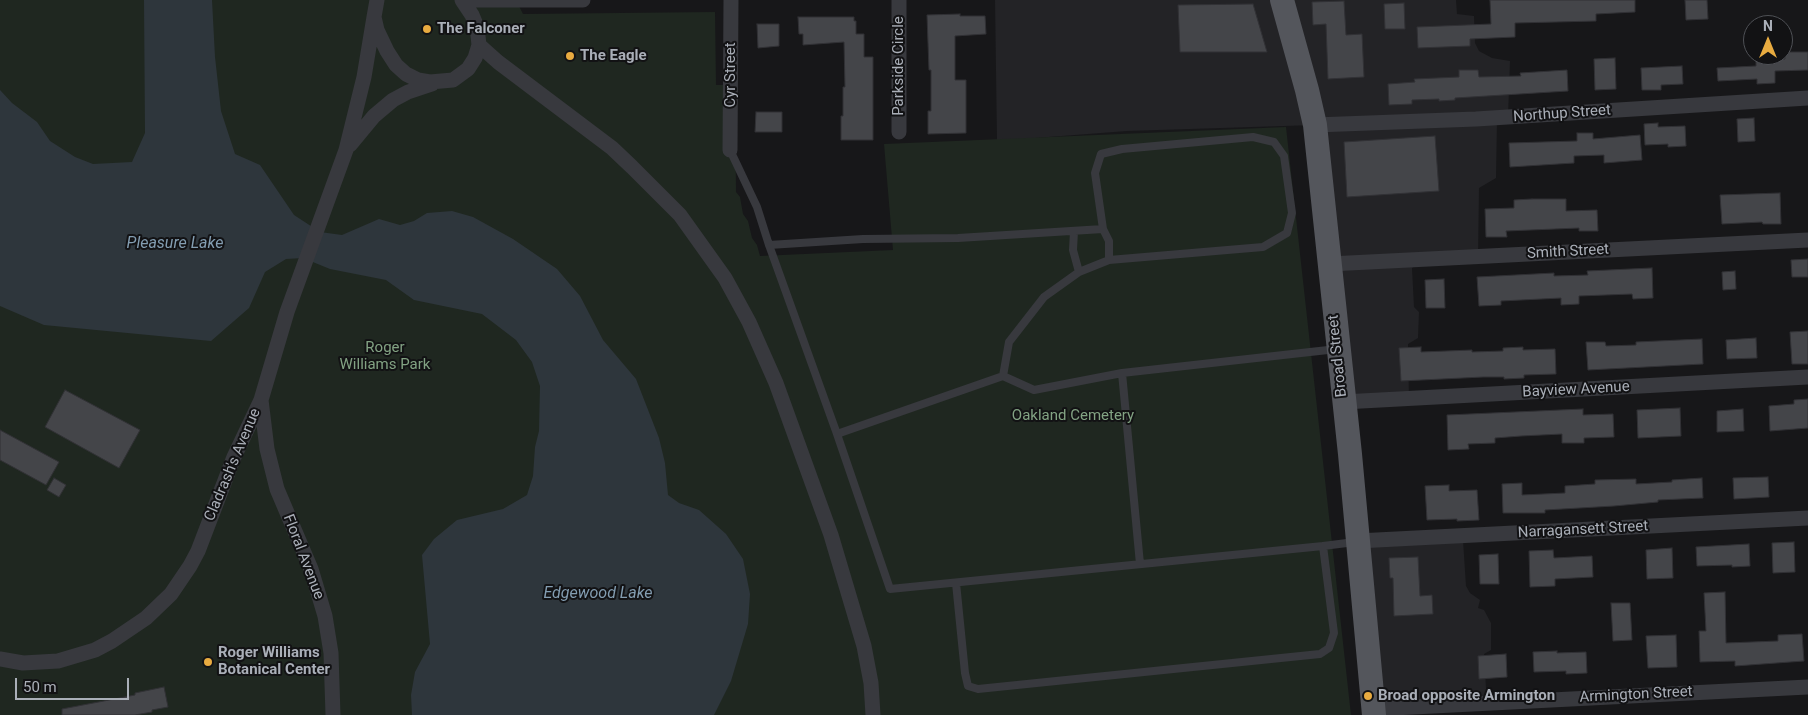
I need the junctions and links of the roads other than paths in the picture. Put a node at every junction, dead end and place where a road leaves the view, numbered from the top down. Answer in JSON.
{"nodes":[{"id":1,"x":462,"y":0,"type":"edge"},
{"id":2,"x":471,"y":0,"type":"edge"},
{"id":3,"x":583,"y":0,"type":"edge"},
{"id":4,"x":731,"y":0,"type":"edge"},
{"id":5,"x":898,"y":0,"type":"edge"},
{"id":6,"x":1282,"y":0,"type":"edge"},
{"id":7,"x":498,"y":1,"type":"edge"},
{"id":8,"x":375,"y":5,"type":"edge"},
{"id":9,"x":478,"y":39,"type":"junction"},
{"id":10,"x":448,"y":81,"type":"junction"},
{"id":11,"x":1808,"y":98,"type":"edge"},
{"id":12,"x":1315,"y":125,"type":"junction"},
{"id":13,"x":898,"y":132,"type":"dead end"},
{"id":14,"x":346,"y":150,"type":"junction"},
{"id":15,"x":730,"y":150,"type":"joint"},
{"id":16,"x":1103,"y":229,"type":"junction"},
{"id":17,"x":1074,"y":231,"type":"junction"},
{"id":18,"x":1808,"y":240,"type":"edge"},
{"id":19,"x":769,"y":246,"type":"junction"},
{"id":20,"x":1109,"y":260,"type":"junction"},
{"id":21,"x":1329,"y":264,"type":"junction"},
{"id":22,"x":1078,"y":272,"type":"junction"},
{"id":23,"x":1338,"y":349,"type":"junction"},
{"id":24,"x":1122,"y":373,"type":"junction"},
{"id":25,"x":1003,"y":376,"type":"junction"},
{"id":26,"x":1808,"y":377,"type":"edge"},
{"id":27,"x":261,"y":400,"type":"junction"},
{"id":28,"x":1343,"y":402,"type":"junction"},
{"id":29,"x":837,"y":434,"type":"junction"},
{"id":30,"x":1808,"y":518,"type":"edge"},
{"id":31,"x":1357,"y":541,"type":"junction"},
{"id":32,"x":1323,"y":546,"type":"junction"},
{"id":33,"x":1140,"y":564,"type":"junction"},
{"id":34,"x":956,"y":583,"type":"junction"},
{"id":35,"x":0,"y":659,"type":"edge"},
{"id":36,"x":1808,"y":687,"type":"edge"},
{"id":37,"x":1374,"y":712,"type":"edge"},
{"id":38,"x":333,"y":715,"type":"edge"},
{"id":39,"x":873,"y":715,"type":"edge"}],
"edges":[{"from":1,"to":9,"type":"street"},
{"from":2,"to":7,"type":"street"},
{"from":3,"to":7,"type":"street"},
{"from":4,"to":15,"type":"street","name":"Cyr Street"},
{"from":5,"to":13,"type":"street","name":"Parkside Circle"},
{"from":6,"to":12,"type":"main road","name":"Broad Street"},
{"from":7,"to":9,"type":"street"},
{"from":8,"to":10,"type":"street"},
{"from":8,"to":14,"type":"street","name":"Cladrash's Avenue"},
{"from":9,"to":10,"type":"street"},
{"from":9,"to":39,"type":"street"},
{"from":10,"to":14,"type":"street","name":"Cladrash's Avenue"},
{"from":11,"to":12,"type":"street","name":"Northup Street"},
{"from":12,"to":21,"type":"main road","name":"Broad Street"},
{"from":14,"to":27,"type":"street","name":"Cladrash's Avenue"},
{"from":15,"to":19,"type":"lane"},
{"from":16,"to":17,"type":"lane"},
{"from":16,"to":20,"type":"lane"},
{"from":16,"to":20,"type":"lane"},
{"from":17,"to":19,"type":"lane"},
{"from":17,"to":22,"type":"lane"},
{"from":18,"to":21,"type":"street","name":"Smith Street"},
{"from":19,"to":29,"type":"lane"},
{"from":20,"to":22,"type":"lane"},
{"from":21,"to":23,"type":"main road","name":"Broad Street"},
{"from":22,"to":25,"type":"lane"},
{"from":23,"to":24,"type":"lane"},
{"from":23,"to":28,"type":"main road","name":"Broad Street"},
{"from":24,"to":25,"type":"lane"},
{"from":24,"to":33,"type":"lane"},
{"from":25,"to":29,"type":"lane"},
{"from":26,"to":28,"type":"street","name":"Bayview Avenue"},
{"from":27,"to":35,"type":"street","name":"Cladrash's Avenue"},
{"from":27,"to":38,"type":"street","name":"Floral Avenue"},
{"from":28,"to":31,"type":"main road","name":"Broad Street"},
{"from":29,"to":34,"type":"lane"},
{"from":30,"to":31,"type":"street","name":"Narragansett Street"},
{"from":31,"to":32,"type":"lane"},
{"from":31,"to":37,"type":"main road","name":"Broad Street"},
{"from":32,"to":33,"type":"lane"},
{"from":32,"to":34,"type":"lane"},
{"from":33,"to":34,"type":"lane"},
{"from":36,"to":37,"type":"street","name":"Armington Street"}]}
